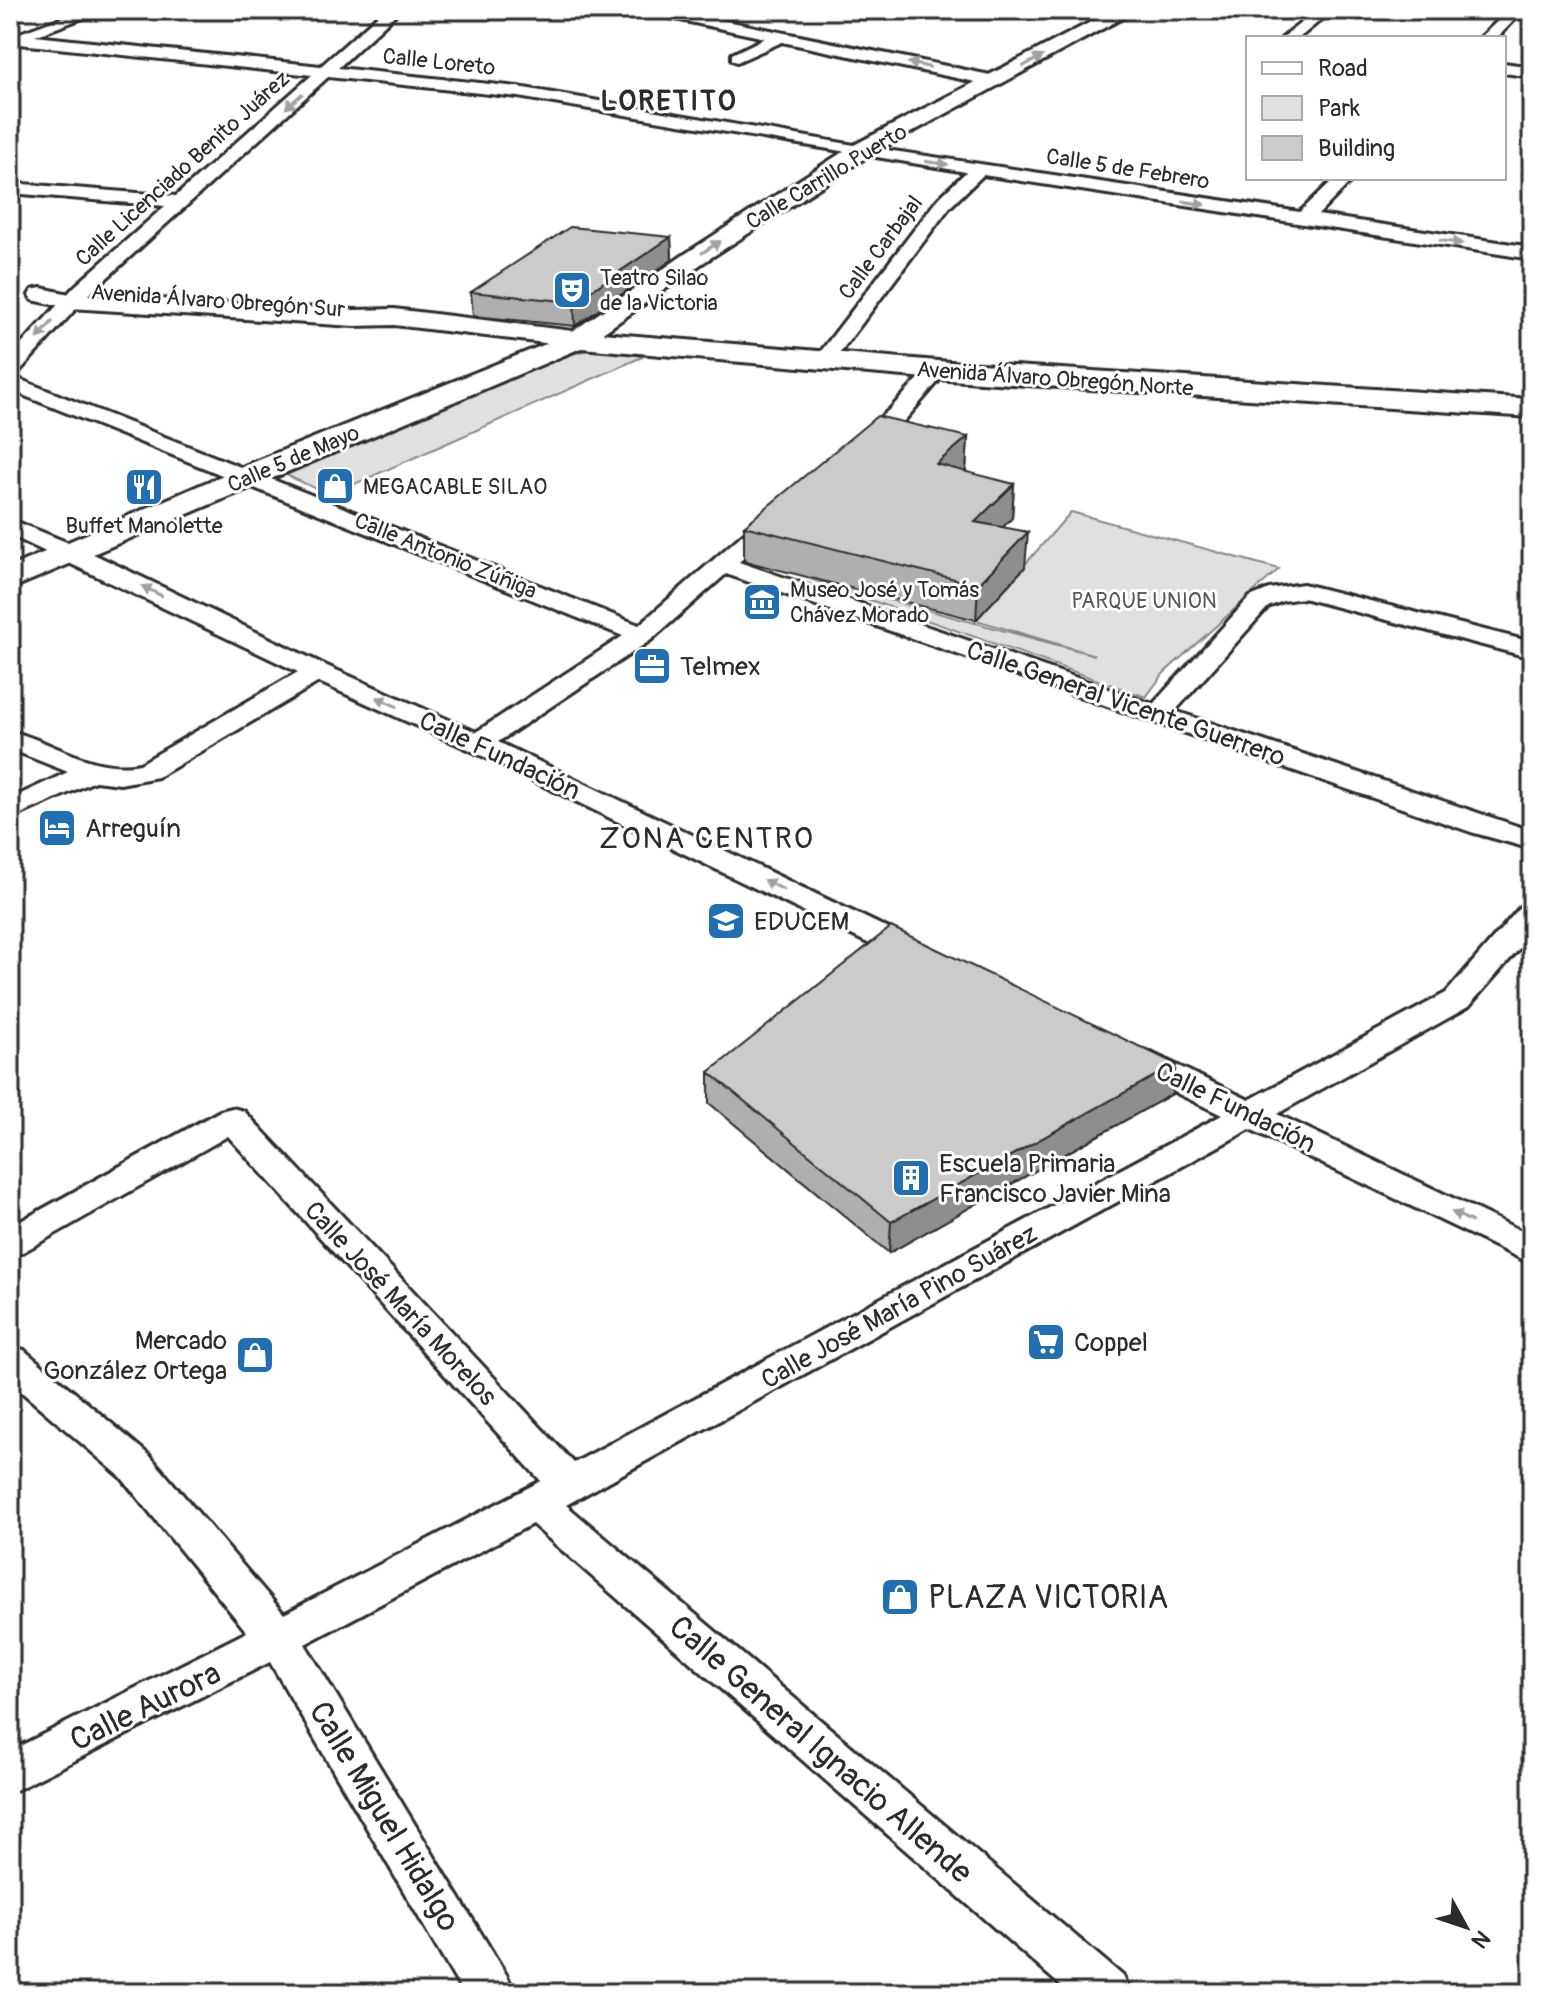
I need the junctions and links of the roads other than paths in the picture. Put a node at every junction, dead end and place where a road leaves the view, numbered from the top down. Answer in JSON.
{"nodes":[{"id":1,"x":97,"y":10,"type":"edge"},
{"id":2,"x":393,"y":10,"type":"edge"},
{"id":3,"x":652,"y":10,"type":"edge"},
{"id":4,"x":1128,"y":10,"type":"edge"},
{"id":5,"x":1326,"y":10,"type":"edge"},
{"id":6,"x":1517,"y":10,"type":"edge"},
{"id":7,"x":1293,"y":36,"type":"edge"},
{"id":8,"x":1490,"y":36,"type":"edge"},
{"id":9,"x":780,"y":37,"type":"junction"},
{"id":10,"x":11,"y":38,"type":"edge"},
{"id":11,"x":737,"y":57,"type":"dead end"},
{"id":12,"x":1506,"y":68,"type":"edge"},
{"id":13,"x":328,"y":71,"type":"junction"},
{"id":14,"x":1532,"y":72,"type":"edge"},
{"id":15,"x":995,"y":81,"type":"junction"},
{"id":16,"x":860,"y":151,"type":"junction"},
{"id":17,"x":979,"y":169,"type":"junction"},
{"id":18,"x":1343,"y":180,"type":"edge"},
{"id":19,"x":10,"y":188,"type":"edge"},
{"id":20,"x":181,"y":202,"type":"junction"},
{"id":21,"x":1303,"y":220,"type":"junction"},
{"id":22,"x":1532,"y":253,"type":"edge"},
{"id":23,"x":10,"y":294,"type":"edge"},
{"id":24,"x":76,"y":296,"type":"junction"},
{"id":25,"x":578,"y":339,"type":"junction"},
{"id":26,"x":825,"y":359,"type":"junction"},
{"id":27,"x":10,"y":370,"type":"edge"},
{"id":28,"x":938,"y":370,"type":"junction"},
{"id":29,"x":10,"y":382,"type":"edge"},
{"id":30,"x":1532,"y":408,"type":"edge"},
{"id":31,"x":838,"y":465,"type":"edge"},
{"id":32,"x":250,"y":476,"type":"junction"},
{"id":33,"x":791,"y":504,"type":"edge"},
{"id":34,"x":10,"y":526,"type":"edge"},
{"id":35,"x":72,"y":553,"type":"junction"},
{"id":36,"x":721,"y":564,"type":"junction"},
{"id":37,"x":10,"y":579,"type":"edge"},
{"id":38,"x":642,"y":635,"type":"junction"},
{"id":39,"x":1532,"y":650,"type":"edge"},
{"id":40,"x":318,"y":672,"type":"junction"},
{"id":41,"x":1158,"y":714,"type":"junction"},
{"id":42,"x":10,"y":739,"type":"edge"},
{"id":43,"x":478,"y":743,"type":"junction"},
{"id":44,"x":91,"y":772,"type":"junction"},
{"id":45,"x":10,"y":810,"type":"edge"},
{"id":46,"x":1532,"y":840,"type":"edge"},
{"id":47,"x":1532,"y":912,"type":"edge"},
{"id":48,"x":948,"y":969,"type":"edge"},
{"id":49,"x":1106,"y":1045,"type":"edge"},
{"id":50,"x":1250,"y":1114,"type":"junction"},
{"id":51,"x":10,"y":1243,"type":"edge"},
{"id":52,"x":1532,"y":1251,"type":"edge"},
{"id":53,"x":10,"y":1360,"type":"edge"},
{"id":54,"x":553,"y":1495,"type":"junction"},
{"id":55,"x":279,"y":1639,"type":"junction"},
{"id":56,"x":10,"y":1773,"type":"edge"},
{"id":57,"x":490,"y":1993,"type":"edge"},
{"id":58,"x":1106,"y":1993,"type":"edge"}],
"edges":[{"from":1,"to":10,"type":"street"},
{"from":2,"to":13,"type":"street","name":"Calle Licenciado Benito Juárez"},
{"from":3,"to":9,"type":"street"},
{"from":15,"to":4,"type":"street","name":"Calle Carrillo Puerto","one_way":true},
{"from":5,"to":7,"type":"street"},
{"from":6,"to":8,"type":"street"},
{"from":9,"to":11,"type":"street"},
{"from":15,"to":9,"type":"street","one_way":true},
{"from":10,"to":13,"type":"street","name":"Calle Loreto"},
{"from":12,"to":14,"type":"street"},
{"from":13,"to":16,"type":"street","name":"Calle Loreto"},
{"from":13,"to":20,"type":"street","name":"Calle Licenciado Benito Juárez","one_way":true},
{"from":15,"to":16,"type":"street","name":"Calle Carrillo Puerto"},
{"from":16,"to":17,"type":"street","name":"Calle 5 de Febrero","one_way":true},
{"from":25,"to":16,"type":"street","name":"Calle Carrillo Puerto","one_way":true},
{"from":17,"to":21,"type":"street","name":"Calle 5 de Febrero","one_way":true},
{"from":17,"to":26,"type":"street","name":"Calle Carbajal"},
{"from":18,"to":21,"type":"street"},
{"from":19,"to":20,"type":"street"},
{"from":20,"to":24,"type":"street","name":"Calle Licenciado Benito Juárez"},
{"from":21,"to":22,"type":"street","name":"Calle 5 de Febrero","one_way":true},
{"from":23,"to":24,"type":"street","name":"Avenida Álvaro Obregón Sur"},
{"from":24,"to":25,"type":"street","name":"Avenida Álvaro Obregón Sur"},
{"from":24,"to":27,"type":"street","name":"Calle Licenciado Benito Juárez","one_way":true},
{"from":25,"to":26,"type":"main road","name":"Avenida Álvaro Obregón Norte"},
{"from":25,"to":32,"type":"main road","name":"Calle 5 de Mayo"},
{"from":26,"to":28,"type":"main road","name":"Avenida Álvaro Obregón Norte"},
{"from":28,"to":30,"type":"main road","name":"Avenida Álvaro Obregón Norte"},
{"from":28,"to":31,"type":"street"},
{"from":29,"to":32,"type":"street","name":"Calle Antonio Zúñiga"},
{"from":32,"to":35,"type":"main road","name":"Calle 5 de Mayo"},
{"from":32,"to":38,"type":"street","name":"Calle Antonio Zúñiga"},
{"from":33,"to":36,"type":"street"},
{"from":34,"to":35,"type":"street","name":"Calle Fundación"},
{"from":35,"to":37,"type":"main road","name":"Calle 5 de Mayo"},
{"from":40,"to":35,"type":"street","name":"Calle Fundación","one_way":true},
{"from":36,"to":38,"type":"street"},
{"from":36,"to":41,"type":"street","name":"Calle General Vicente Guerrero"},
{"from":38,"to":43,"type":"street"},
{"from":39,"to":41,"type":"street"},
{"from":43,"to":40,"type":"street","name":"Calle Fundación","one_way":true},
{"from":40,"to":44,"type":"street"},
{"from":41,"to":46,"type":"street","name":"Calle General Vicente Guerrero"},
{"from":42,"to":44,"type":"street"},
{"from":48,"to":43,"type":"street","name":"Calle Fundación","one_way":true},
{"from":44,"to":45,"type":"street"},
{"from":47,"to":50,"type":"street","name":"Calle José María Pino Suárez"},
{"from":49,"to":50,"type":"street","name":"Calle Fundación"},
{"from":52,"to":50,"type":"street","name":"Calle Fundación","one_way":true},
{"from":50,"to":54,"type":"street","name":"Calle José María Pino Suárez"},
{"from":51,"to":54,"type":"street","name":"Calle José María Morelos"},
{"from":53,"to":55,"type":"street","name":"Calle Miguel Hidalgo"},
{"from":54,"to":55,"type":"street","name":"Calle José María Pino Suárez"},
{"from":54,"to":58,"type":"street","name":"Calle General Ignacio Allende"},
{"from":55,"to":56,"type":"street","name":"Calle Aurora"},
{"from":55,"to":57,"type":"street","name":"Calle Miguel Hidalgo"}]}
